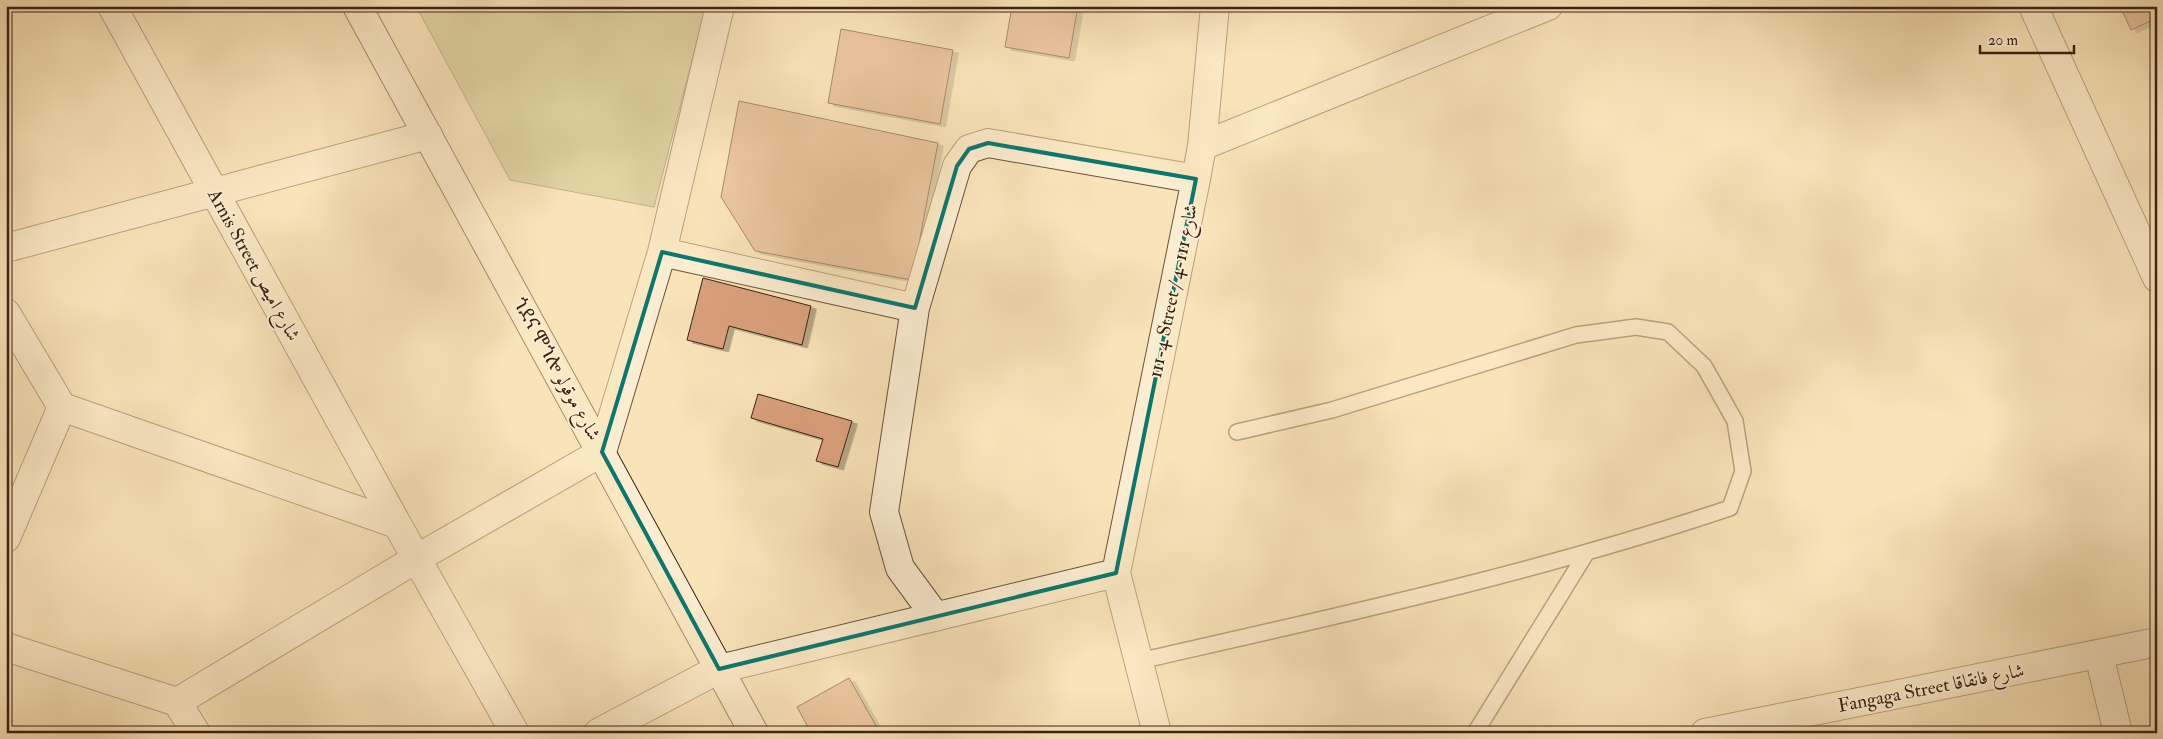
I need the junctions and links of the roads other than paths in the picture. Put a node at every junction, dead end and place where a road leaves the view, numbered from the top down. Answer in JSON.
{"nodes":[{"id":1,"x":112,"y":6,"type":"edge"},
{"id":2,"x":357,"y":6,"type":"edge"},
{"id":3,"x":720,"y":6,"type":"edge"},
{"id":4,"x":1215,"y":6,"type":"edge"},
{"id":5,"x":1548,"y":6,"type":"edge"},
{"id":6,"x":2032,"y":6,"type":"edge"},
{"id":7,"x":1519,"y":12,"type":"edge"},
{"id":8,"x":428,"y":135,"type":"junction"},
{"id":9,"x":1202,"y":146,"type":"junction"},
{"id":10,"x":1196,"y":179,"type":"junction"},
{"id":11,"x":213,"y":191,"type":"junction"},
{"id":12,"x":6,"y":248,"type":"edge"},
{"id":13,"x":662,"y":252,"type":"junction"},
{"id":14,"x":2157,"y":278,"type":"edge"},
{"id":15,"x":915,"y":308,"type":"junction"},
{"id":16,"x":6,"y":314,"type":"edge"},
{"id":17,"x":62,"y":407,"type":"junction"},
{"id":18,"x":1237,"y":432,"type":"dead end"},
{"id":19,"x":602,"y":452,"type":"junction"},
{"id":20,"x":397,"y":524,"type":"junction"},
{"id":21,"x":6,"y":538,"type":"edge"},
{"id":22,"x":1587,"y":552,"type":"junction"},
{"id":23,"x":416,"y":559,"type":"junction"},
{"id":24,"x":1116,"y":573,"type":"junction"},
{"id":25,"x":936,"y":617,"type":"junction"},
{"id":26,"x":2157,"y":642,"type":"edge"},
{"id":27,"x":6,"y":647,"type":"edge"},
{"id":28,"x":2099,"y":655,"type":"junction"},
{"id":29,"x":1138,"y":661,"type":"junction"},
{"id":30,"x":719,"y":669,"type":"junction"},
{"id":31,"x":177,"y":702,"type":"junction"},
{"id":32,"x":196,"y":733,"type":"edge"},
{"id":33,"x":515,"y":733,"type":"edge"},
{"id":34,"x":598,"y":733,"type":"edge"},
{"id":35,"x":754,"y":733,"type":"edge"},
{"id":36,"x":1157,"y":733,"type":"edge"},
{"id":37,"x":1475,"y":733,"type":"edge"},
{"id":38,"x":1705,"y":733,"type":"edge"},
{"id":39,"x":2118,"y":733,"type":"edge"}],
"edges":[{"from":1,"to":11,"type":"street","name":"Arnis Street شارع اميص"},
{"from":2,"to":8,"type":"street","name":"ጎደና ሞጎሎ شارع موقولو"},
{"from":3,"to":13,"type":"street"},
{"from":4,"to":9,"type":"street","name":"111-4 Street / شارع 111-4"},
{"from":5,"to":7,"type":"street"},
{"from":6,"to":14,"type":"street"},
{"from":7,"to":9,"type":"street"},
{"from":8,"to":11,"type":"street"},
{"from":8,"to":19,"type":"street","name":"ጎደና ሞጎሎ شارع موقولو"},
{"from":9,"to":10,"type":"street","name":"111-4 Street / شارع 111-4"},
{"from":10,"to":15,"type":"street"},
{"from":10,"to":24,"type":"street","name":"111-4 Street / شارع 111-4"},
{"from":11,"to":12,"type":"street"},
{"from":11,"to":20,"type":"street","name":"Arnis Street شارع اميص"},
{"from":13,"to":15,"type":"street"},
{"from":13,"to":19,"type":"street"},
{"from":15,"to":25,"type":"street"},
{"from":16,"to":17,"type":"street"},
{"from":17,"to":20,"type":"street"},
{"from":17,"to":21,"type":"street"},
{"from":18,"to":22,"type":"lane"},
{"from":19,"to":23,"type":"street"},
{"from":19,"to":30,"type":"street","name":"ጎደና ሞጎሎ شارع موقولو"},
{"from":20,"to":23,"type":"street","name":"Arnis Street شارع اميص"},
{"from":22,"to":29,"type":"lane"},
{"from":22,"to":37,"type":"lane"},
{"from":23,"to":31,"type":"street"},
{"from":23,"to":33,"type":"street","name":"Arnis Street شارع اميص"},
{"from":24,"to":25,"type":"street"},
{"from":24,"to":29,"type":"street"},
{"from":25,"to":30,"type":"street"},
{"from":26,"to":28,"type":"street","name":"Fangaga Street شارع فانقاقا"},
{"from":27,"to":31,"type":"street"},
{"from":28,"to":38,"type":"street","name":"Fangaga Street شارع فانقاقا"},
{"from":28,"to":39,"type":"street"},
{"from":29,"to":36,"type":"street"},
{"from":30,"to":34,"type":"street"},
{"from":30,"to":35,"type":"street","name":"ጎደና ሞጎሎ شارع موقولو"},
{"from":31,"to":32,"type":"street"}]}
